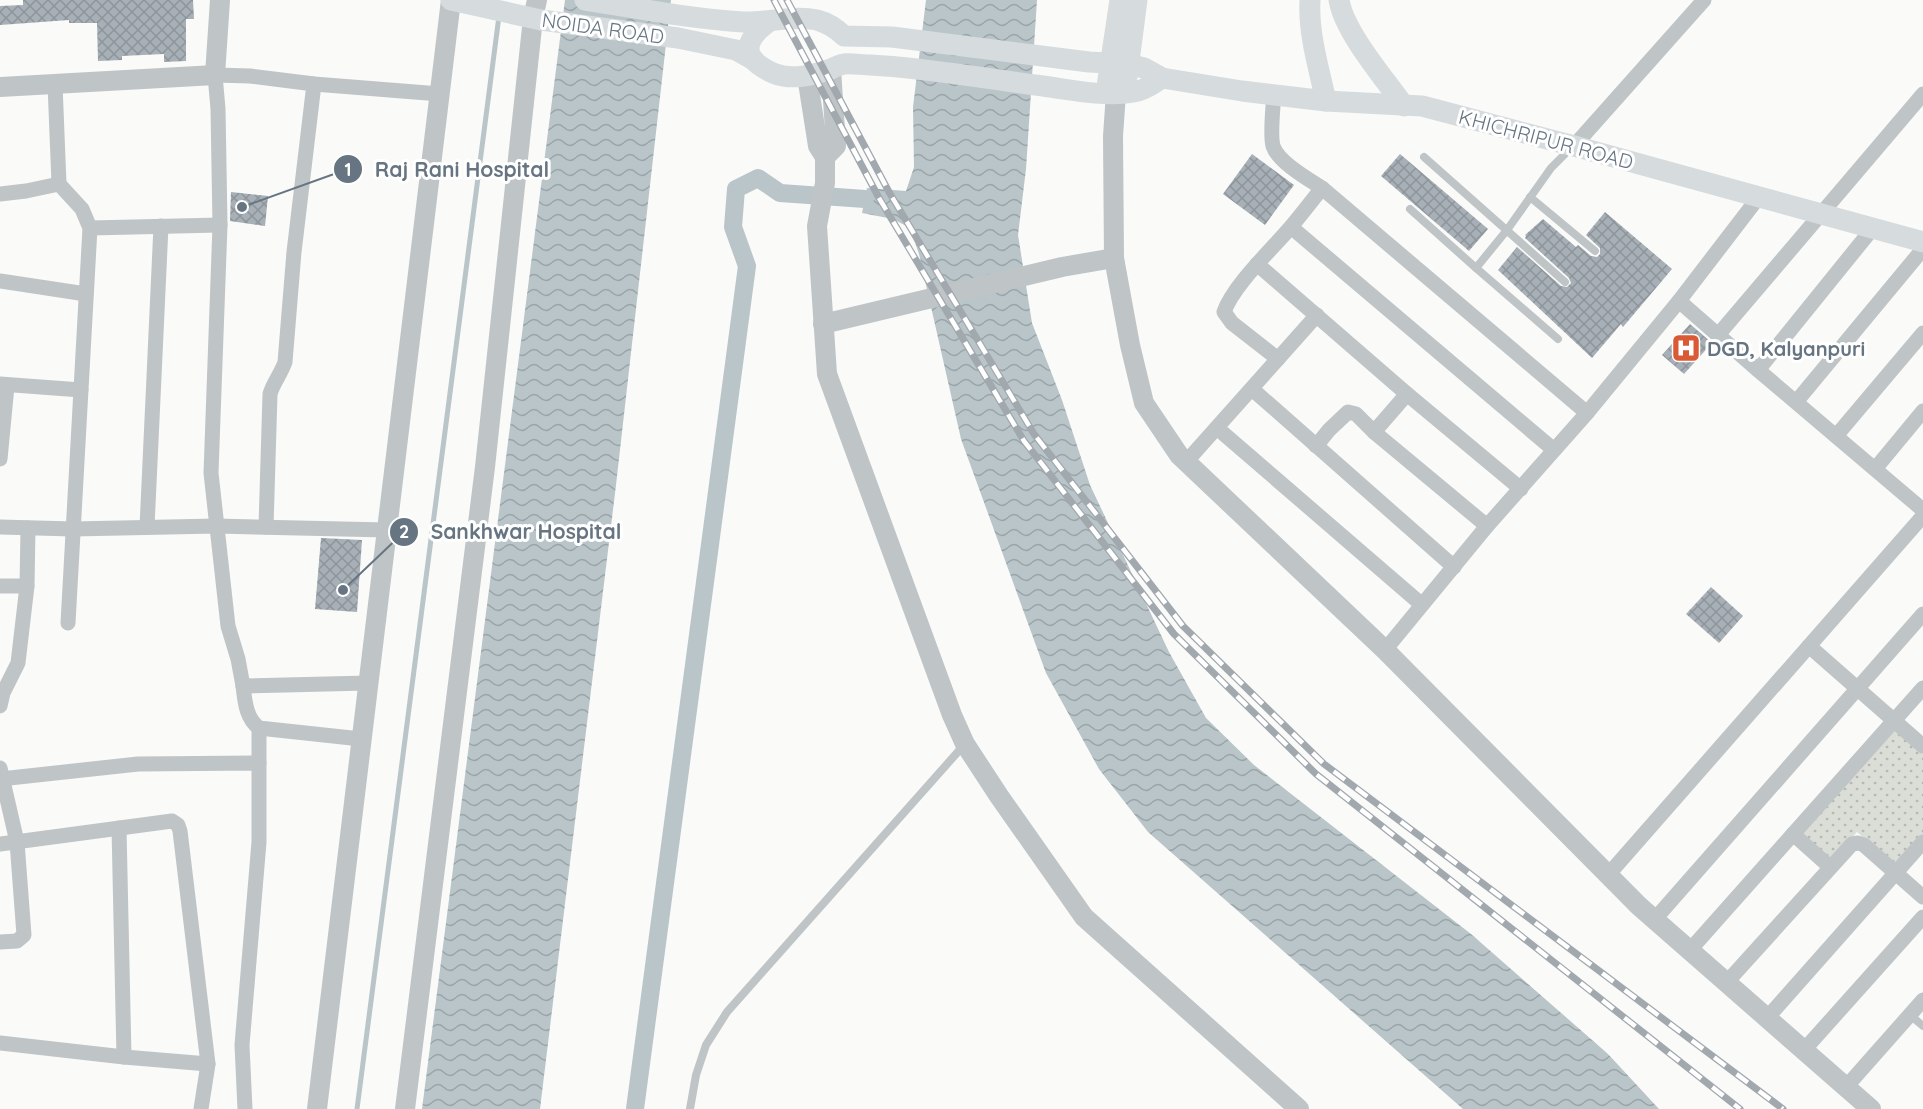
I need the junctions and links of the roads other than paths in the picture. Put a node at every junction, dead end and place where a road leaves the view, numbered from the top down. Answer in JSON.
{"nodes":[{"id":1,"x":220,"y":0,"type":"edge"},
{"id":2,"x":451,"y":0,"type":"edge"},
{"id":3,"x":585,"y":0,"type":"edge"},
{"id":4,"x":1119,"y":0,"type":"edge"},
{"id":5,"x":1137,"y":0,"type":"edge"},
{"id":6,"x":1704,"y":0,"type":"edge"},
{"id":7,"x":1310,"y":4,"type":"edge"},
{"id":8,"x":1340,"y":5,"type":"edge"},
{"id":9,"x":537,"y":13,"type":"edge"},
{"id":10,"x":770,"y":21,"type":"junction"},
{"id":11,"x":844,"y":36,"type":"junction"},
{"id":12,"x":754,"y":60,"type":"junction"},
{"id":13,"x":1109,"y":63,"type":"junction"},
{"id":14,"x":837,"y":66,"type":"junction"},
{"id":15,"x":215,"y":75,"type":"junction"},
{"id":16,"x":807,"y":76,"type":"junction"},
{"id":17,"x":1162,"y":78,"type":"junction"},
{"id":18,"x":55,"y":84,"type":"junction"},
{"id":19,"x":314,"y":84,"type":"junction"},
{"id":20,"x":0,"y":87,"type":"edge"},
{"id":21,"x":1108,"y":93,"type":"junction"},
{"id":22,"x":440,"y":94,"type":"junction"},
{"id":23,"x":1274,"y":94,"type":"junction"},
{"id":24,"x":1923,"y":94,"type":"edge"},
{"id":25,"x":1326,"y":101,"type":"junction"},
{"id":26,"x":1404,"y":106,"type":"junction"},
{"id":27,"x":1574,"y":146,"type":"junction"},
{"id":28,"x":825,"y":157,"type":"junction"},
{"id":29,"x":1424,"y":157,"type":"dead end"},
{"id":30,"x":59,"y":184,"type":"junction"},
{"id":31,"x":1322,"y":188,"type":"junction"},
{"id":32,"x":0,"y":194,"type":"edge"},
{"id":33,"x":1530,"y":197,"type":"junction"},
{"id":34,"x":1758,"y":198,"type":"junction"},
{"id":35,"x":1410,"y":209,"type":"dead end"},
{"id":36,"x":1821,"y":214,"type":"junction"},
{"id":37,"x":220,"y":225,"type":"junction"},
{"id":38,"x":161,"y":226,"type":"junction"},
{"id":39,"x":1291,"y":227,"type":"junction"},
{"id":40,"x":90,"y":228,"type":"junction"},
{"id":41,"x":1873,"y":228,"type":"junction"},
{"id":42,"x":1507,"y":230,"type":"junction"},
{"id":43,"x":1923,"y":242,"type":"edge"},
{"id":44,"x":1923,"y":249,"type":"edge"},
{"id":45,"x":1595,"y":251,"type":"dead end"},
{"id":46,"x":1114,"y":258,"type":"junction"},
{"id":47,"x":1257,"y":264,"type":"junction"},
{"id":48,"x":1476,"y":268,"type":"junction"},
{"id":49,"x":0,"y":281,"type":"edge"},
{"id":50,"x":1565,"y":282,"type":"dead end"},
{"id":51,"x":86,"y":294,"type":"junction"},
{"id":52,"x":1679,"y":301,"type":"junction"},
{"id":53,"x":1317,"y":315,"type":"junction"},
{"id":54,"x":823,"y":324,"type":"junction"},
{"id":55,"x":1923,"y":333,"type":"edge"},
{"id":56,"x":1718,"y":335,"type":"junction"},
{"id":57,"x":1558,"y":339,"type":"dead end"},
{"id":58,"x":1278,"y":358,"type":"junction"},
{"id":59,"x":1758,"y":370,"type":"junction"},
{"id":60,"x":4,"y":385,"type":"edge"},
{"id":61,"x":1252,"y":388,"type":"junction"},
{"id":62,"x":81,"y":390,"type":"junction"},
{"id":63,"x":1407,"y":394,"type":"junction"},
{"id":64,"x":1796,"y":402,"type":"junction"},
{"id":65,"x":1923,"y":411,"type":"edge"},
{"id":66,"x":1587,"y":413,"type":"junction"},
{"id":67,"x":1216,"y":428,"type":"junction"},
{"id":68,"x":1374,"y":432,"type":"junction"},
{"id":69,"x":1836,"y":436,"type":"junction"},
{"id":70,"x":1316,"y":446,"type":"junction"},
{"id":71,"x":1554,"y":450,"type":"junction"},
{"id":72,"x":1,"y":451,"type":"edge"},
{"id":73,"x":1186,"y":462,"type":"junction"},
{"id":74,"x":1875,"y":469,"type":"junction"},
{"id":75,"x":1521,"y":489,"type":"junction"},
{"id":76,"x":1923,"y":510,"type":"edge"},
{"id":77,"x":1923,"y":516,"type":"edge"},
{"id":78,"x":216,"y":526,"type":"junction"},
{"id":79,"x":1487,"y":526,"type":"junction"},
{"id":80,"x":0,"y":527,"type":"edge"},
{"id":81,"x":147,"y":527,"type":"junction"},
{"id":82,"x":266,"y":527,"type":"junction"},
{"id":83,"x":28,"y":528,"type":"junction"},
{"id":84,"x":73,"y":529,"type":"junction"},
{"id":85,"x":387,"y":530,"type":"junction"},
{"id":86,"x":1454,"y":567,"type":"junction"},
{"id":87,"x":0,"y":586,"type":"edge"},
{"id":88,"x":27,"y":586,"type":"junction"},
{"id":89,"x":1421,"y":604,"type":"junction"},
{"id":90,"x":1923,"y":614,"type":"edge"},
{"id":91,"x":68,"y":623,"type":"dead end"},
{"id":92,"x":1809,"y":646,"type":"junction"},
{"id":93,"x":1384,"y":650,"type":"junction"},
{"id":94,"x":368,"y":683,"type":"junction"},
{"id":95,"x":243,"y":686,"type":"junction"},
{"id":96,"x":1858,"y":688,"type":"junction"},
{"id":97,"x":1923,"y":688,"type":"edge"},
{"id":98,"x":0,"y":706,"type":"edge"},
{"id":99,"x":1895,"y":720,"type":"junction"},
{"id":100,"x":260,"y":728,"type":"junction"},
{"id":101,"x":361,"y":739,"type":"junction"},
{"id":102,"x":965,"y":744,"type":"junction"},
{"id":103,"x":1923,"y":746,"type":"edge"},
{"id":104,"x":259,"y":763,"type":"junction"},
{"id":105,"x":1,"y":775,"type":"edge"},
{"id":106,"x":119,"y":828,"type":"junction"},
{"id":107,"x":1793,"y":834,"type":"junction"},
{"id":108,"x":17,"y":842,"type":"junction"},
{"id":109,"x":1923,"y":842,"type":"edge"},
{"id":110,"x":0,"y":844,"type":"edge"},
{"id":111,"x":1830,"y":867,"type":"junction"},
{"id":112,"x":1895,"y":873,"type":"junction"},
{"id":113,"x":1608,"y":875,"type":"junction"},
{"id":114,"x":1923,"y":897,"type":"edge"},
{"id":115,"x":1923,"y":917,"type":"edge"},
{"id":116,"x":1655,"y":919,"type":"junction"},
{"id":117,"x":0,"y":942,"type":"edge"},
{"id":118,"x":1690,"y":950,"type":"junction"},
{"id":119,"x":1727,"y":982,"type":"junction"},
{"id":120,"x":1923,"y":1000,"type":"edge"},
{"id":121,"x":1910,"y":1015,"type":"junction"},
{"id":122,"x":1767,"y":1018,"type":"junction"},
{"id":123,"x":1923,"y":1026,"type":"edge"},
{"id":124,"x":0,"y":1043,"type":"edge"},
{"id":125,"x":1804,"y":1050,"type":"junction"},
{"id":126,"x":124,"y":1057,"type":"junction"},
{"id":127,"x":207,"y":1064,"type":"junction"},
{"id":128,"x":1846,"y":1087,"type":"junction"},
{"id":129,"x":201,"y":1109,"type":"edge"},
{"id":130,"x":245,"y":1109,"type":"edge"},
{"id":131,"x":317,"y":1109,"type":"edge"},
{"id":132,"x":405,"y":1109,"type":"edge"},
{"id":133,"x":690,"y":1109,"type":"edge"},
{"id":134,"x":1299,"y":1109,"type":"edge"},
{"id":135,"x":1871,"y":1109,"type":"edge"}],
"edges":[{"from":1,"to":15,"type":"street"},
{"from":2,"to":9,"type":"main road","name":"NOIDA ROAD"},
{"from":2,"to":22,"type":"street"},
{"from":3,"to":10,"type":"main road","name":"NOIDA ROAD"},
{"from":4,"to":13,"type":"main road"},
{"from":5,"to":13,"type":"main road"},
{"from":6,"to":27,"type":"street"},
{"from":7,"to":8,"type":"main road"},
{"from":7,"to":25,"type":"main road"},
{"from":8,"to":26,"type":"main road"},
{"from":9,"to":12,"type":"main road","name":"NOIDA ROAD"},
{"from":9,"to":132,"type":"street"},
{"from":10,"to":11,"type":"main road"},
{"from":10,"to":12,"type":"main road"},
{"from":11,"to":13,"type":"main road","name":"KHICHRIPUR ROAD"},
{"from":11,"to":14,"type":"main road"},
{"from":12,"to":16,"type":"main road"},
{"from":13,"to":17,"type":"main road","name":"KHICHRIPUR ROAD"},
{"from":13,"to":21,"type":"main road"},
{"from":14,"to":16,"type":"main road"},
{"from":14,"to":21,"type":"main road"},
{"from":14,"to":28,"type":"street"},
{"from":15,"to":18,"type":"street"},
{"from":15,"to":19,"type":"street"},
{"from":15,"to":37,"type":"street"},
{"from":16,"to":28,"type":"street"},
{"from":17,"to":21,"type":"main road"},
{"from":17,"to":23,"type":"main road","name":"KHICHRIPUR ROAD"},
{"from":18,"to":20,"type":"street"},
{"from":18,"to":30,"type":"street"},
{"from":19,"to":22,"type":"street"},
{"from":19,"to":82,"type":"street"},
{"from":21,"to":46,"type":"street"},
{"from":22,"to":85,"type":"street"},
{"from":23,"to":25,"type":"main road","name":"KHICHRIPUR ROAD"},
{"from":23,"to":31,"type":"street"},
{"from":24,"to":36,"type":"street"},
{"from":25,"to":26,"type":"main road","name":"KHICHRIPUR ROAD"},
{"from":26,"to":27,"type":"main road","name":"KHICHRIPUR ROAD"},
{"from":27,"to":33,"type":"lane"},
{"from":27,"to":34,"type":"main road","name":"KHICHRIPUR ROAD"},
{"from":28,"to":54,"type":"street"},
{"from":29,"to":42,"type":"lane"},
{"from":30,"to":32,"type":"street"},
{"from":30,"to":40,"type":"street"},
{"from":31,"to":39,"type":"street"},
{"from":31,"to":66,"type":"street"},
{"from":33,"to":42,"type":"lane"},
{"from":33,"to":45,"type":"lane"},
{"from":34,"to":36,"type":"main road","name":"KHICHRIPUR ROAD"},
{"from":34,"to":52,"type":"street"},
{"from":35,"to":48,"type":"lane"},
{"from":36,"to":41,"type":"main road","name":"KHICHRIPUR ROAD"},
{"from":36,"to":56,"type":"street"},
{"from":37,"to":38,"type":"street"},
{"from":37,"to":78,"type":"street"},
{"from":38,"to":40,"type":"street"},
{"from":38,"to":81,"type":"street"},
{"from":39,"to":47,"type":"street"},
{"from":39,"to":71,"type":"street"},
{"from":40,"to":51,"type":"street"},
{"from":41,"to":43,"type":"main road","name":"KHICHRIPUR ROAD"},
{"from":41,"to":59,"type":"street"},
{"from":42,"to":48,"type":"lane"},
{"from":42,"to":50,"type":"lane"},
{"from":44,"to":64,"type":"street"},
{"from":46,"to":54,"type":"street"},
{"from":46,"to":73,"type":"street"},
{"from":47,"to":53,"type":"street"},
{"from":47,"to":58,"type":"street"},
{"from":48,"to":57,"type":"lane"},
{"from":49,"to":51,"type":"street"},
{"from":51,"to":62,"type":"street"},
{"from":52,"to":56,"type":"street"},
{"from":52,"to":66,"type":"street"},
{"from":53,"to":58,"type":"street"},
{"from":53,"to":63,"type":"street"},
{"from":54,"to":102,"type":"street"},
{"from":55,"to":69,"type":"street"},
{"from":56,"to":59,"type":"street"},
{"from":58,"to":61,"type":"street"},
{"from":59,"to":64,"type":"street"},
{"from":60,"to":62,"type":"street"},
{"from":60,"to":72,"type":"street"},
{"from":61,"to":67,"type":"street"},
{"from":61,"to":70,"type":"street"},
{"from":62,"to":84,"type":"street"},
{"from":63,"to":68,"type":"street"},
{"from":63,"to":75,"type":"street"},
{"from":64,"to":69,"type":"street"},
{"from":65,"to":74,"type":"street"},
{"from":66,"to":71,"type":"street"},
{"from":67,"to":73,"type":"street"},
{"from":67,"to":89,"type":"street"},
{"from":68,"to":70,"type":"street"},
{"from":68,"to":79,"type":"street"},
{"from":69,"to":74,"type":"street"},
{"from":70,"to":86,"type":"street"},
{"from":71,"to":75,"type":"street"},
{"from":73,"to":93,"type":"street"},
{"from":74,"to":76,"type":"street"},
{"from":75,"to":79,"type":"street"},
{"from":77,"to":92,"type":"street"},
{"from":78,"to":81,"type":"street"},
{"from":78,"to":82,"type":"street"},
{"from":78,"to":95,"type":"street"},
{"from":79,"to":86,"type":"street"},
{"from":80,"to":83,"type":"street"},
{"from":81,"to":84,"type":"street"},
{"from":82,"to":85,"type":"street"},
{"from":83,"to":84,"type":"street"},
{"from":83,"to":88,"type":"street"},
{"from":84,"to":91,"type":"street"},
{"from":85,"to":94,"type":"street"},
{"from":86,"to":89,"type":"street"},
{"from":87,"to":88,"type":"street"},
{"from":88,"to":98,"type":"street"},
{"from":89,"to":93,"type":"street"},
{"from":90,"to":96,"type":"street"},
{"from":92,"to":96,"type":"street"},
{"from":92,"to":113,"type":"street"},
{"from":93,"to":113,"type":"street"},
{"from":94,"to":95,"type":"street"},
{"from":94,"to":101,"type":"street"},
{"from":95,"to":100,"type":"street"},
{"from":96,"to":99,"type":"street"},
{"from":96,"to":116,"type":"street"},
{"from":97,"to":99,"type":"street"},
{"from":99,"to":103,"type":"street"},
{"from":99,"to":107,"type":"street"},
{"from":100,"to":101,"type":"street"},
{"from":100,"to":104,"type":"street"},
{"from":101,"to":131,"type":"street"},
{"from":102,"to":133,"type":"lane"},
{"from":102,"to":134,"type":"street"},
{"from":104,"to":105,"type":"street"},
{"from":104,"to":130,"type":"street"},
{"from":105,"to":108,"type":"street"},
{"from":106,"to":108,"type":"street"},
{"from":106,"to":126,"type":"street"},
{"from":106,"to":127,"type":"street"},
{"from":107,"to":111,"type":"street"},
{"from":107,"to":118,"type":"street"},
{"from":108,"to":110,"type":"street"},
{"from":108,"to":117,"type":"street"},
{"from":109,"to":112,"type":"street"},
{"from":111,"to":112,"type":"street"},
{"from":111,"to":119,"type":"street"},
{"from":112,"to":114,"type":"street"},
{"from":112,"to":122,"type":"street"},
{"from":113,"to":116,"type":"street"},
{"from":115,"to":125,"type":"street"},
{"from":116,"to":118,"type":"street"},
{"from":118,"to":119,"type":"street"},
{"from":119,"to":122,"type":"street"},
{"from":120,"to":121,"type":"street"},
{"from":121,"to":123,"type":"lane"},
{"from":121,"to":128,"type":"street"},
{"from":122,"to":125,"type":"street"},
{"from":124,"to":126,"type":"street"},
{"from":125,"to":128,"type":"street"},
{"from":126,"to":127,"type":"street"},
{"from":127,"to":129,"type":"street"},
{"from":128,"to":135,"type":"street"}]}
